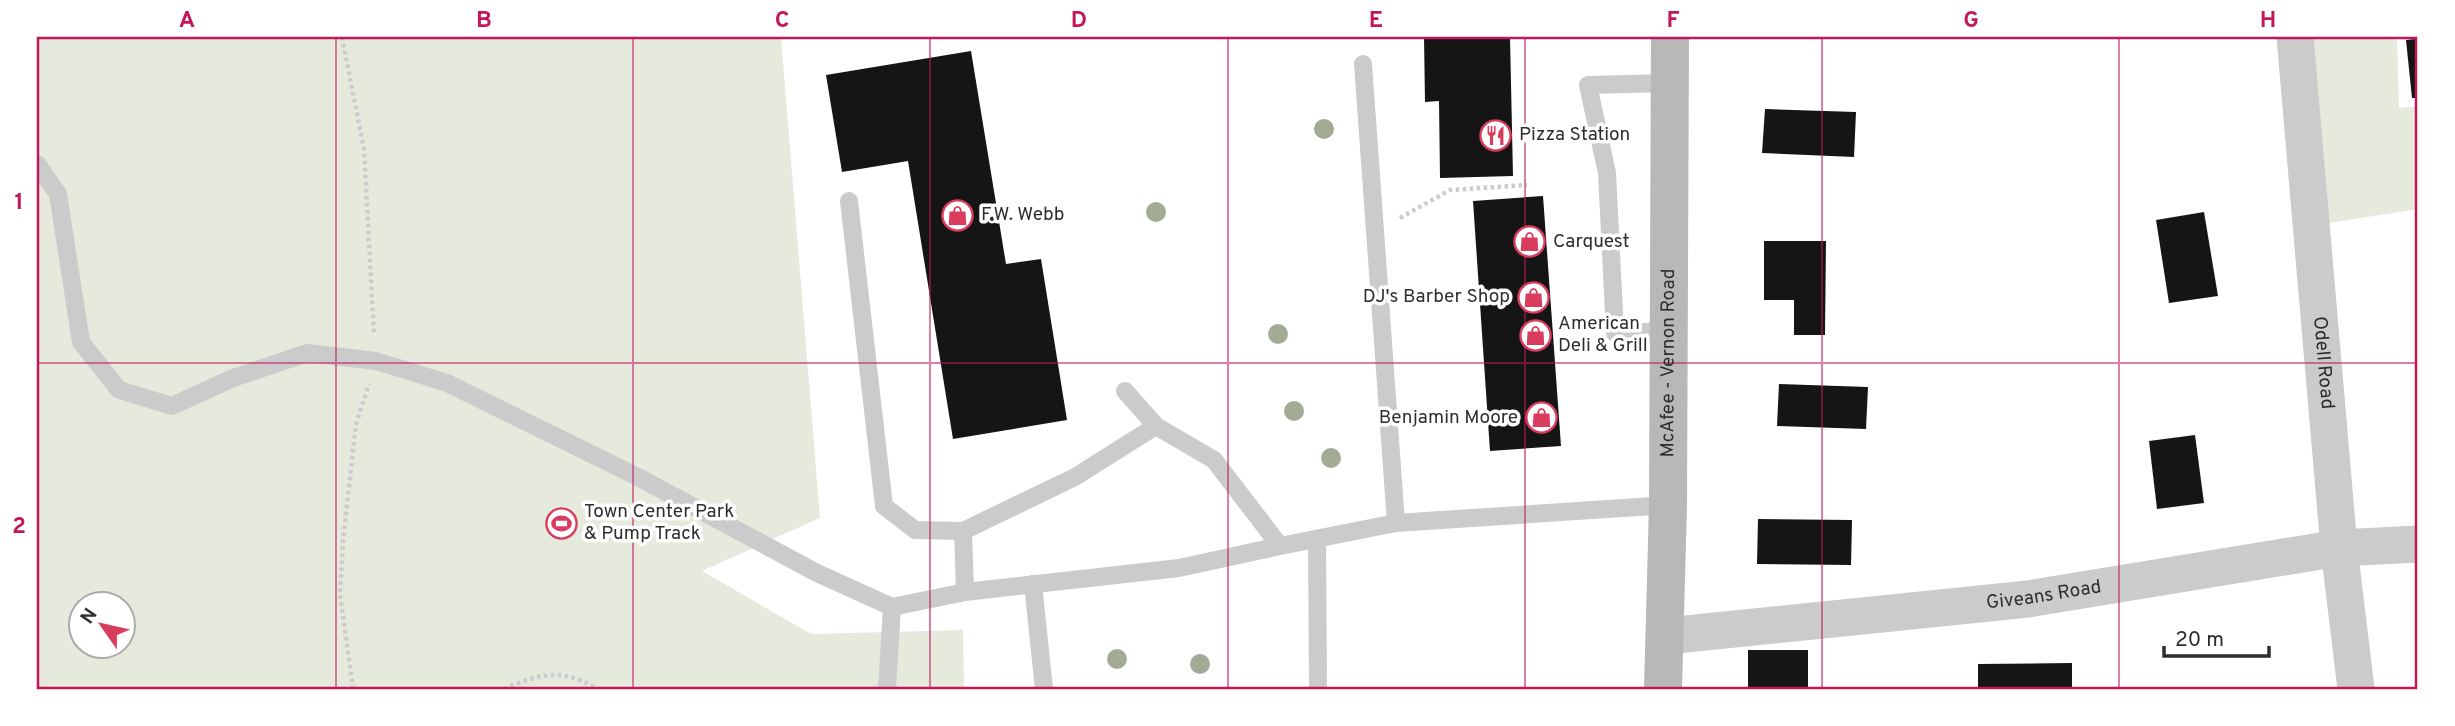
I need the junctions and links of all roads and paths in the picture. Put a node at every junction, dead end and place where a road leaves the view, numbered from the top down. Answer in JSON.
{"nodes":[{"id":1,"x":342,"y":37,"type":"edge"},
{"id":2,"x":1670,"y":37,"type":"edge"},
{"id":3,"x":2295,"y":37,"type":"edge"},
{"id":4,"x":1363,"y":64,"type":"dead end"},
{"id":5,"x":1668,"y":83,"type":"junction"},
{"id":6,"x":37,"y":164,"type":"edge"},
{"id":7,"x":1527,"y":185,"type":"dead end"},
{"id":8,"x":849,"y":201,"type":"dead end"},
{"id":9,"x":1375,"y":232,"type":"junction"},
{"id":10,"x":1668,"y":331,"type":"junction"},
{"id":11,"x":376,"y":361,"type":"junction"},
{"id":12,"x":1125,"y":391,"type":"dead end"},
{"id":13,"x":1156,"y":426,"type":"junction"},
{"id":14,"x":1668,"y":505,"type":"junction"},
{"id":15,"x":1396,"y":523,"type":"junction"},
{"id":16,"x":963,"y":531,"type":"junction"},
{"id":17,"x":1317,"y":540,"type":"junction"},
{"id":18,"x":2418,"y":544,"type":"edge"},
{"id":19,"x":1280,"y":547,"type":"junction"},
{"id":20,"x":2339,"y":548,"type":"junction"},
{"id":21,"x":1033,"y":584,"type":"junction"},
{"id":22,"x":965,"y":592,"type":"junction"},
{"id":23,"x":892,"y":607,"type":"junction"},
{"id":24,"x":1666,"y":636,"type":"junction"},
{"id":25,"x":354,"y":689,"type":"edge"},
{"id":26,"x":504,"y":689,"type":"edge"},
{"id":27,"x":597,"y":689,"type":"edge"},
{"id":28,"x":887,"y":689,"type":"edge"},
{"id":29,"x":1044,"y":689,"type":"edge"},
{"id":30,"x":1318,"y":689,"type":"edge"},
{"id":31,"x":1664,"y":689,"type":"edge"},
{"id":32,"x":2356,"y":689,"type":"edge"}],
"edges":[{"from":1,"to":11,"type":"path"},
{"from":2,"to":5,"type":"main road","name":"McAfee - Vernon Road"},
{"from":3,"to":20,"type":"street","name":"Odell Road"},
{"from":4,"to":9,"type":"lane"},
{"from":5,"to":10,"type":"main road","name":"McAfee - Vernon Road"},
{"from":5,"to":10,"type":"lane"},
{"from":6,"to":11,"type":"lane"},
{"from":7,"to":9,"type":"path"},
{"from":8,"to":16,"type":"lane"},
{"from":9,"to":15,"type":"lane"},
{"from":10,"to":14,"type":"main road","name":"McAfee - Vernon Road"},
{"from":11,"to":23,"type":"lane"},
{"from":11,"to":25,"type":"path"},
{"from":12,"to":13,"type":"lane"},
{"from":13,"to":16,"type":"lane"},
{"from":13,"to":19,"type":"lane"},
{"from":14,"to":15,"type":"lane"},
{"from":14,"to":24,"type":"main road","name":"McAfee - Vernon Road"},
{"from":15,"to":17,"type":"lane"},
{"from":16,"to":22,"type":"lane"},
{"from":17,"to":19,"type":"lane"},
{"from":17,"to":30,"type":"lane"},
{"from":18,"to":20,"type":"street","name":"Giveans Road"},
{"from":19,"to":21,"type":"lane"},
{"from":20,"to":24,"type":"street","name":"Giveans Road"},
{"from":20,"to":32,"type":"street","name":"Odell Road"},
{"from":21,"to":22,"type":"lane"},
{"from":21,"to":29,"type":"lane"},
{"from":22,"to":23,"type":"lane"},
{"from":23,"to":28,"type":"lane"},
{"from":24,"to":31,"type":"main road","name":"McAfee - Vernon Road"},
{"from":26,"to":27,"type":"path"}]}
